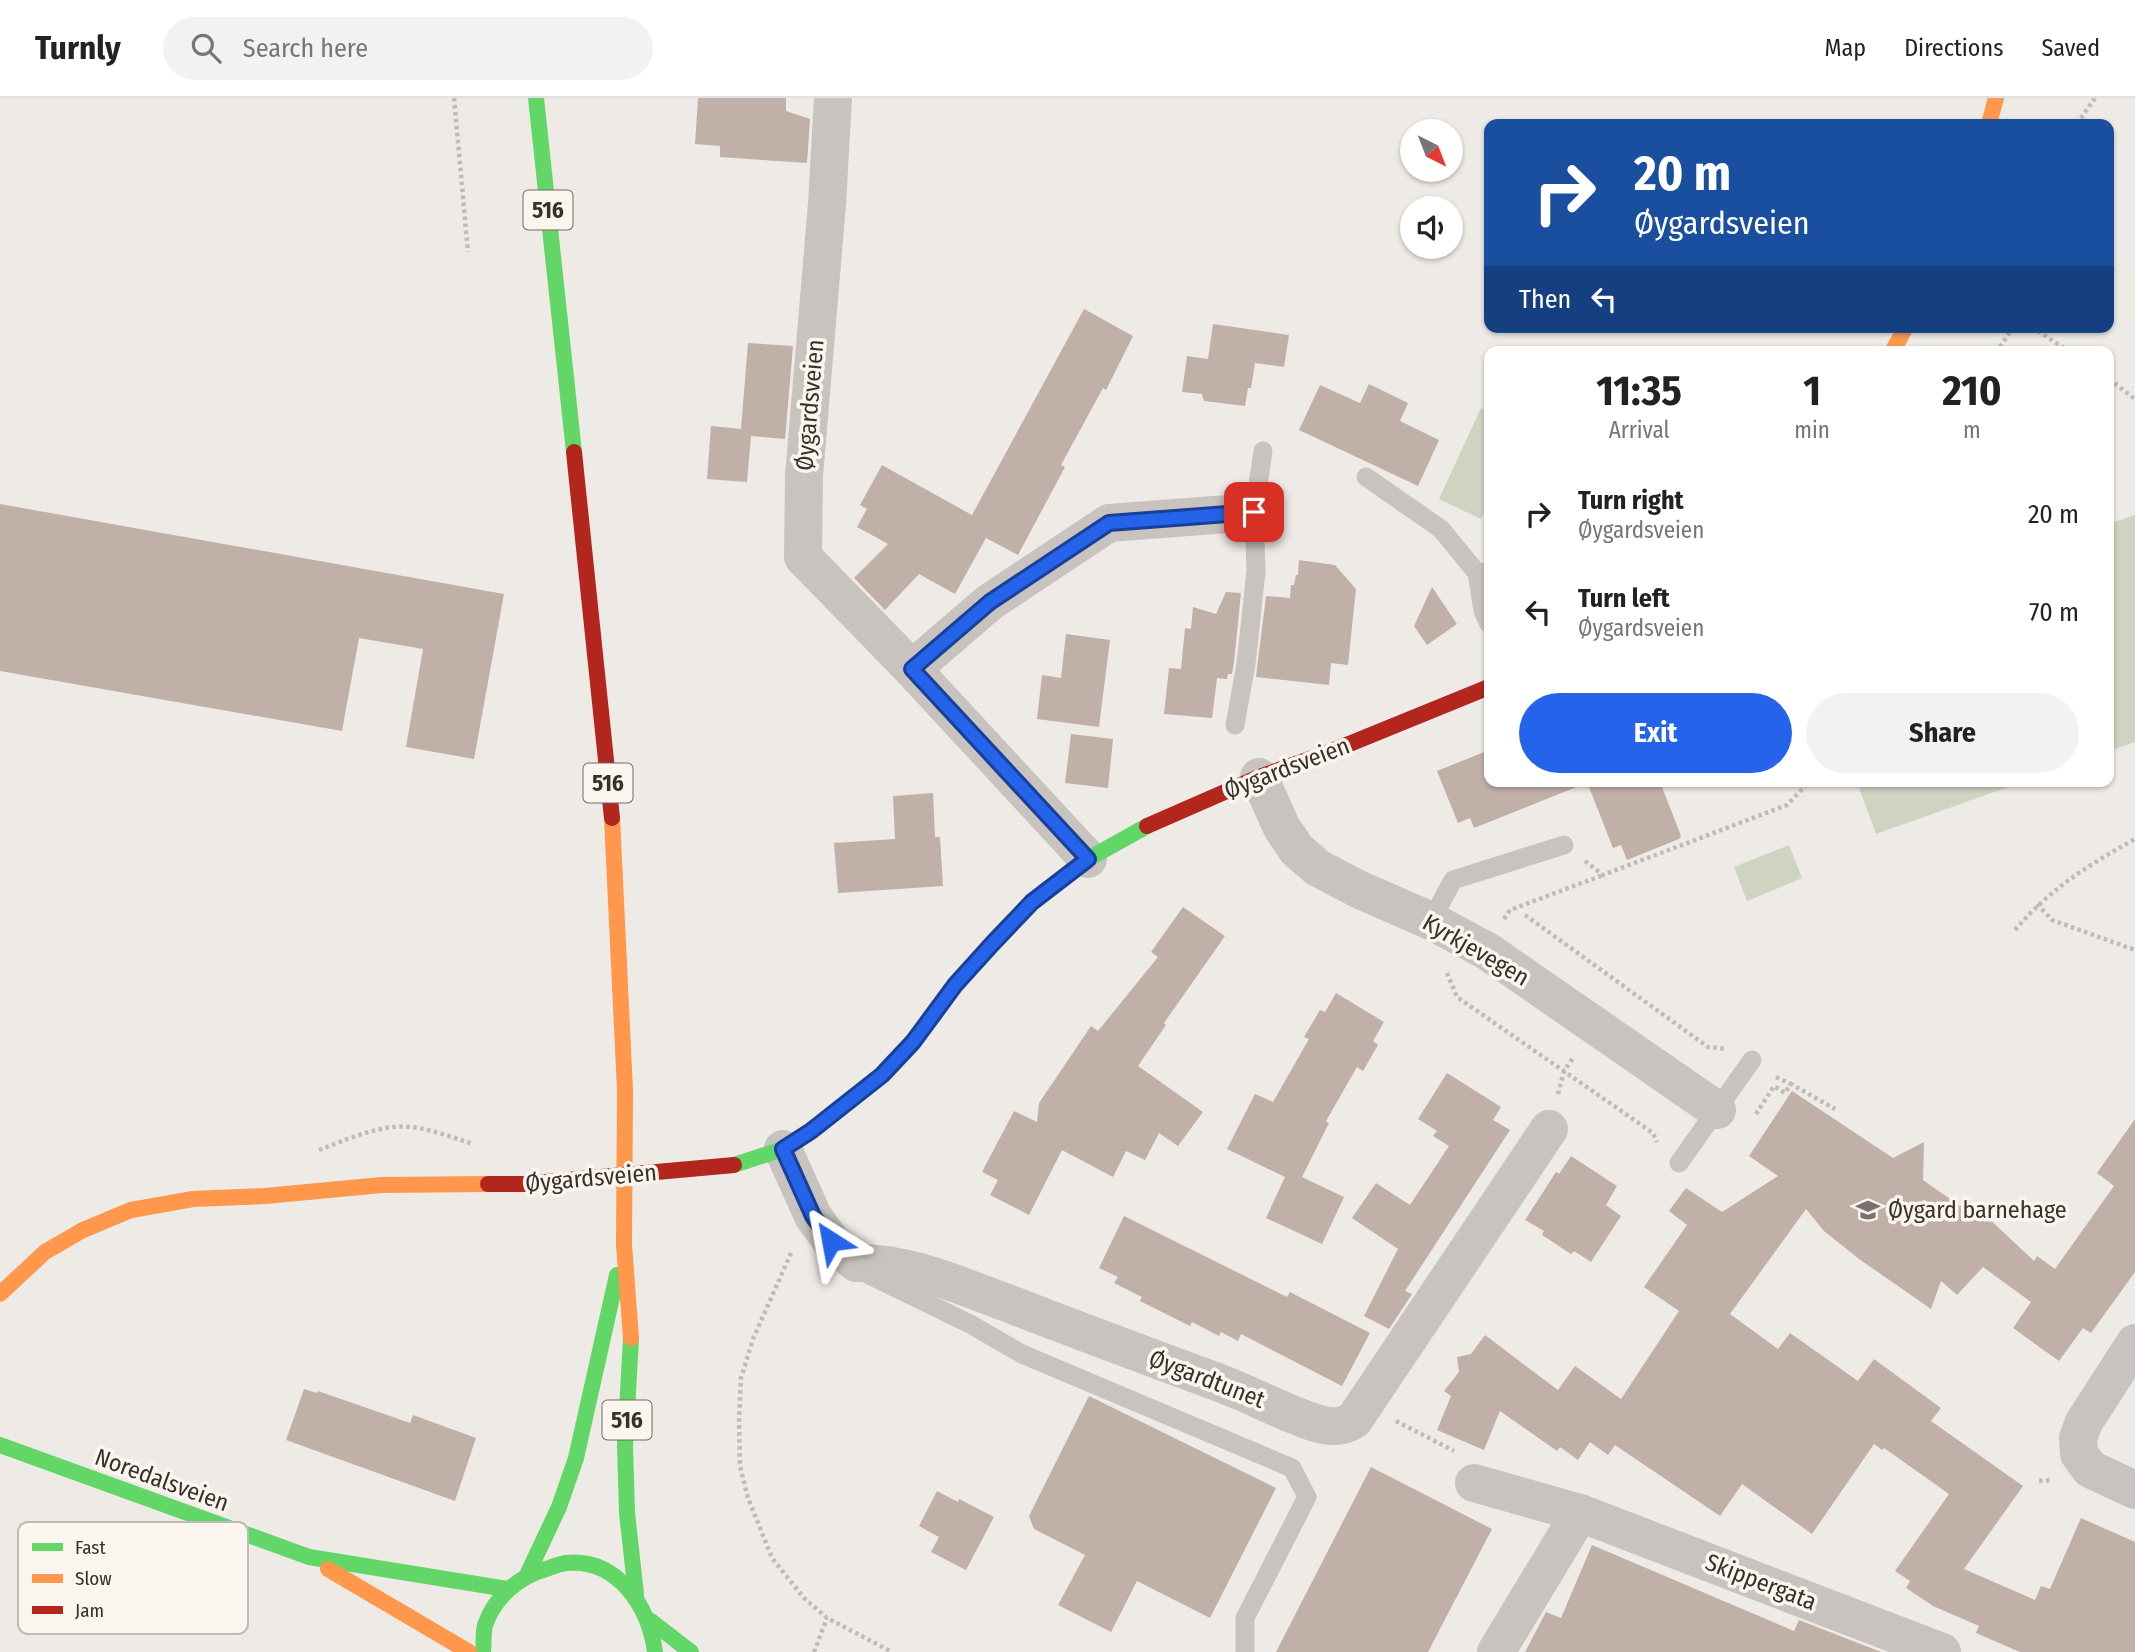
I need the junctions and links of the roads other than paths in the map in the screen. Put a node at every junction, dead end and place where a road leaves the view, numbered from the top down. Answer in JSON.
{"nodes":[{"id":1,"x":536,"y":98,"type":"edge"},
{"id":2,"x":833,"y":98,"type":"edge"},
{"id":3,"x":1996,"y":98,"type":"edge"},
{"id":4,"x":1990,"y":119,"type":"edge"},
{"id":5,"x":1263,"y":451,"type":"dead end"},
{"id":6,"x":1366,"y":477,"type":"dead end"},
{"id":7,"x":1254,"y":512,"type":"junction"},
{"id":8,"x":1483,"y":572,"type":"edge"},
{"id":9,"x":1484,"y":613,"type":"edge"},
{"id":10,"x":912,"y":669,"type":"junction"},
{"id":11,"x":1484,"y":689,"type":"edge"},
{"id":12,"x":1235,"y":724,"type":"dead end"},
{"id":13,"x":1259,"y":776,"type":"junction"},
{"id":14,"x":1564,"y":845,"type":"road end"},
{"id":15,"x":1088,"y":859,"type":"junction"},
{"id":16,"x":1431,"y":921,"type":"junction"},
{"id":17,"x":1752,"y":1060,"type":"road end"},
{"id":18,"x":1717,"y":1110,"type":"junction"},
{"id":19,"x":1549,"y":1129,"type":"road end"},
{"id":20,"x":783,"y":1149,"type":"junction"},
{"id":21,"x":1679,"y":1163,"type":"dead end"},
{"id":22,"x":624,"y":1245,"type":"junction"},
{"id":23,"x":856,"y":1263,"type":"junction"},
{"id":24,"x":0,"y":1294,"type":"edge"},
{"id":25,"x":2135,"y":1343,"type":"edge"},
{"id":26,"x":0,"y":1446,"type":"edge"},
{"id":27,"x":1474,"y":1483,"type":"road end"},
{"id":28,"x":2135,"y":1490,"type":"edge"},
{"id":29,"x":1580,"y":1513,"type":"junction"},
{"id":30,"x":212,"y":1522,"type":"edge"},
{"id":31,"x":248,"y":1535,"type":"edge"},
{"id":32,"x":309,"y":1557,"type":"junction"},
{"id":33,"x":528,"y":1573,"type":"junction"},
{"id":34,"x":507,"y":1589,"type":"junction"},
{"id":35,"x":636,"y":1594,"type":"junction"},
{"id":36,"x":651,"y":1621,"type":"junction"},
{"id":37,"x":469,"y":1652,"type":"edge"},
{"id":38,"x":483,"y":1652,"type":"edge"},
{"id":39,"x":655,"y":1652,"type":"edge"},
{"id":40,"x":691,"y":1652,"type":"edge"},
{"id":41,"x":1245,"y":1652,"type":"edge"},
{"id":42,"x":1496,"y":1652,"type":"edge"},
{"id":43,"x":1942,"y":1652,"type":"edge"}],
"edges":[{"from":1,"to":22,"type":"main road","number":"516"},
{"from":2,"to":10,"type":"street","name":"Øygardsveien"},
{"from":3,"to":4,"type":"main road"},
{"from":5,"to":7,"type":"lane"},
{"from":6,"to":8,"type":"lane"},
{"from":7,"to":10,"type":"street"},
{"from":7,"to":12,"type":"lane"},
{"from":8,"to":9,"type":"lane"},
{"from":10,"to":15,"type":"street","name":"Øygardsveien"},
{"from":11,"to":13,"type":"main road","name":"Øygardsveien"},
{"from":13,"to":15,"type":"main road","name":"Øygardsveien"},
{"from":13,"to":16,"type":"street","name":"Kyrkjevegen"},
{"from":14,"to":16,"type":"lane"},
{"from":15,"to":20,"type":"main road","name":"Øygardsveien"},
{"from":16,"to":18,"type":"street","name":"Kyrkjevegen"},
{"from":17,"to":18,"type":"lane"},
{"from":18,"to":21,"type":"lane"},
{"from":19,"to":23,"type":"street","name":"Øygardtunet"},
{"from":20,"to":23,"type":"street"},
{"from":20,"to":24,"type":"main road","name":"Øygardsveien"},
{"from":22,"to":33,"type":"main road","number":"516"},
{"from":22,"to":35,"type":"main road","number":"516"},
{"from":23,"to":41,"type":"lane"},
{"from":25,"to":28,"type":"street"},
{"from":26,"to":30,"type":"main road","name":"Noredalsveien"},
{"from":27,"to":29,"type":"street","name":"Skippergata"},
{"from":29,"to":42,"type":"street"},
{"from":29,"to":43,"type":"street","name":"Skippergata"},
{"from":31,"to":32,"type":"main road","name":"Noredalsveien"},
{"from":32,"to":34,"type":"main road","name":"Noredalsveien"},
{"from":32,"to":37,"type":"main road","name":"Noredalsveien"},
{"from":33,"to":34,"type":"main road","number":"516"},
{"from":33,"to":35,"type":"main road","number":"516"},
{"from":34,"to":38,"type":"main road","number":"516"},
{"from":35,"to":36,"type":"main road","number":"516"},
{"from":36,"to":39,"type":"main road","number":"516"},
{"from":36,"to":40,"type":"main road"}]}
